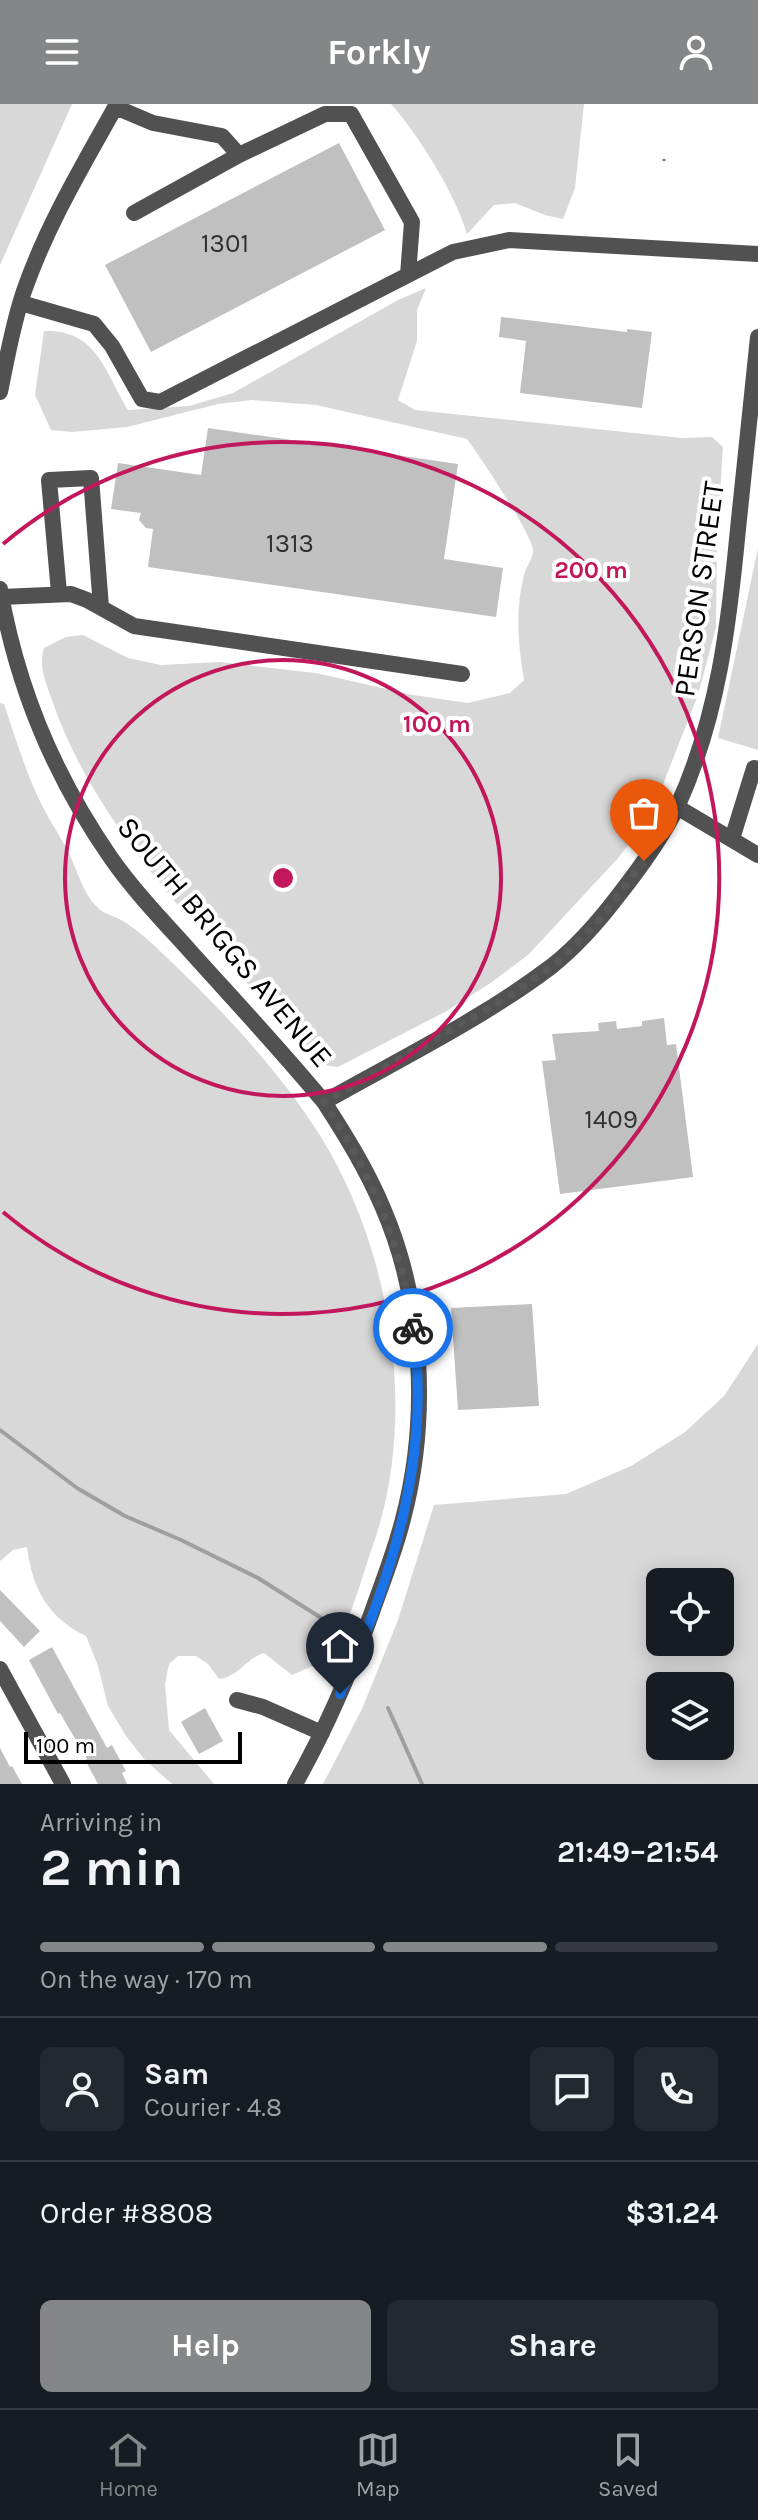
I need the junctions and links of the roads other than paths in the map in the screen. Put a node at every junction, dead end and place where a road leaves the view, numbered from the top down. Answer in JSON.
{"nodes":[{"id":1,"x":116,"y":105,"type":"edge"},
{"id":2,"x":239,"y":155,"type":"junction"},
{"id":3,"x":134,"y":213,"type":"dead end"},
{"id":4,"x":758,"y":254,"type":"edge"},
{"id":5,"x":408,"y":275,"type":"junction"},
{"id":6,"x":21,"y":303,"type":"junction"},
{"id":7,"x":758,"y":337,"type":"edge"},
{"id":8,"x":0,"y":392,"type":"edge"},
{"id":9,"x":1,"y":593,"type":"edge"},
{"id":10,"x":59,"y":593,"type":"junction"},
{"id":11,"x":101,"y":607,"type":"junction"},
{"id":12,"x":462,"y":674,"type":"dead end"},
{"id":13,"x":754,"y":768,"type":"dead end"},
{"id":14,"x":677,"y":807,"type":"junction"},
{"id":15,"x":732,"y":839,"type":"junction"},
{"id":16,"x":758,"y":855,"type":"edge"},
{"id":17,"x":324,"y":1102,"type":"junction"},
{"id":18,"x":0,"y":1669,"type":"edge"},
{"id":19,"x":237,"y":1700,"type":"dead end"},
{"id":20,"x":322,"y":1733,"type":"junction"},
{"id":21,"x":63,"y":1784,"type":"edge"},
{"id":22,"x":295,"y":1784,"type":"edge"}],
"edges":[{"from":1,"to":2,"type":"street"},
{"from":1,"to":6,"type":"street"},
{"from":2,"to":3,"type":"street"},
{"from":2,"to":5,"type":"street"},
{"from":4,"to":5,"type":"street"},
{"from":5,"to":6,"type":"street"},
{"from":6,"to":8,"type":"street"},
{"from":7,"to":14,"type":"street","name":"PERSON STREET"},
{"from":9,"to":10,"type":"street"},
{"from":9,"to":17,"type":"street","name":"SOUTH BRIGGS AVENUE"},
{"from":10,"to":11,"type":"street"},
{"from":10,"to":11,"type":"street"},
{"from":11,"to":12,"type":"street"},
{"from":13,"to":15,"type":"street"},
{"from":14,"to":15,"type":"street"},
{"from":14,"to":17,"type":"street","name":"PERSON STREET"},
{"from":15,"to":16,"type":"street"},
{"from":17,"to":20,"type":"street","name":"SOUTH BRIGGS AVENUE"},
{"from":18,"to":21,"type":"street"},
{"from":19,"to":20,"type":"street"},
{"from":20,"to":22,"type":"street","name":"SOUTH BRIGGS AVENUE"}]}
